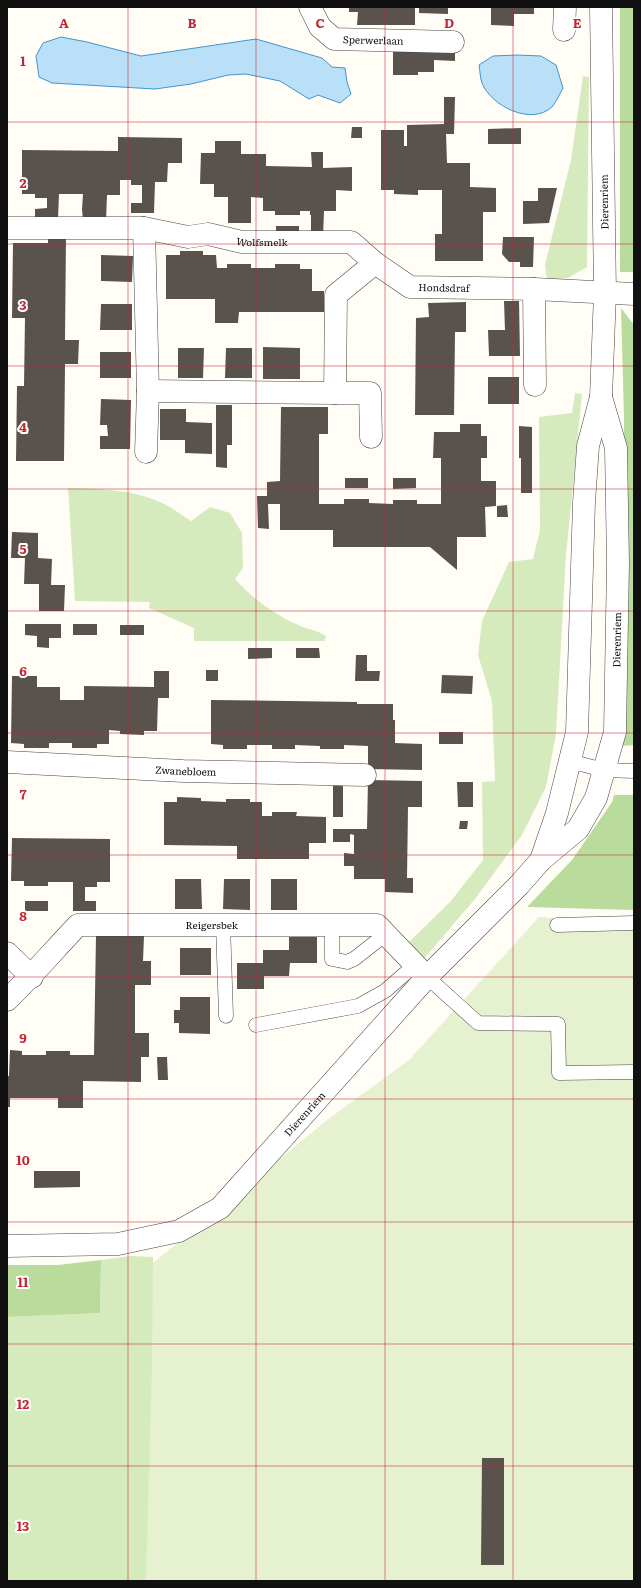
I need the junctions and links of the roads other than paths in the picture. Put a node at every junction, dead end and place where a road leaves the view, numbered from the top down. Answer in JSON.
{"nodes":[{"id":1,"x":310,"y":7,"type":"edge"},
{"id":2,"x":565,"y":7,"type":"edge"},
{"id":3,"x":601,"y":7,"type":"edge"},
{"id":4,"x":564,"y":30,"type":"dead end"},
{"id":5,"x":453,"y":42,"type":"dead end"},
{"id":6,"x":7,"y":228,"type":"edge"},
{"id":7,"x":144,"y":228,"type":"junction"},
{"id":8,"x":375,"y":263,"type":"junction"},
{"id":9,"x":534,"y":289,"type":"junction"},
{"id":10,"x":605,"y":293,"type":"junction"},
{"id":11,"x":634,"y":294,"type":"edge"},
{"id":12,"x":535,"y":385,"type":"dead end"},
{"id":13,"x":148,"y":391,"type":"junction"},
{"id":14,"x":335,"y":393,"type":"junction"},
{"id":15,"x":601,"y":397,"type":"junction"},
{"id":16,"x":371,"y":436,"type":"dead end"},
{"id":17,"x":146,"y":452,"type":"dead end"},
{"id":18,"x":7,"y":762,"type":"edge"},
{"id":19,"x":569,"y":762,"type":"junction"},
{"id":20,"x":604,"y":770,"type":"junction"},
{"id":21,"x":634,"y":771,"type":"edge"},
{"id":22,"x":364,"y":774,"type":"dead end"},
{"id":23,"x":541,"y":860,"type":"junction"},
{"id":24,"x":634,"y":923,"type":"edge"},
{"id":25,"x":223,"y":924,"type":"junction"},
{"id":26,"x":332,"y":924,"type":"junction"},
{"id":27,"x":557,"y":924,"type":"dead end"},
{"id":28,"x":386,"y":934,"type":"junction"},
{"id":29,"x":7,"y":953,"type":"edge"},
{"id":30,"x":421,"y":971,"type":"junction"},
{"id":31,"x":32,"y":977,"type":"junction"},
{"id":32,"x":7,"y":1000,"type":"edge"},
{"id":33,"x":226,"y":1016,"type":"dead end"},
{"id":34,"x":256,"y":1025,"type":"dead end"},
{"id":35,"x":634,"y":1072,"type":"edge"},
{"id":36,"x":7,"y":1246,"type":"edge"}],
"edges":[{"from":1,"to":5,"type":"street","name":"Sperwerlaan"},
{"from":2,"to":4,"type":"street"},
{"from":3,"to":10,"type":"street","name":"Dierenriem"},
{"from":6,"to":7,"type":"street","name":"Wolfsmelk"},
{"from":7,"to":8,"type":"street","name":"Wolfsmelk"},
{"from":7,"to":13,"type":"street"},
{"from":8,"to":9,"type":"street","name":"Hondsdraf"},
{"from":8,"to":14,"type":"street"},
{"from":9,"to":10,"type":"street","name":"Hondsdraf"},
{"from":9,"to":12,"type":"street"},
{"from":10,"to":11,"type":"street","name":"Hondsdraf"},
{"from":10,"to":15,"type":"street","name":"Dierenriem"},
{"from":13,"to":14,"type":"street"},
{"from":13,"to":17,"type":"street"},
{"from":14,"to":16,"type":"street"},
{"from":15,"to":19,"type":"street","name":"Dierenriem"},
{"from":15,"to":20,"type":"street","name":"Dierenriem"},
{"from":18,"to":22,"type":"street","name":"Zwanebloem"},
{"from":19,"to":20,"type":"lane"},
{"from":19,"to":23,"type":"street","name":"Dierenriem"},
{"from":20,"to":21,"type":"lane"},
{"from":20,"to":23,"type":"street","name":"Dierenriem"},
{"from":23,"to":30,"type":"street","name":"Dierenriem"},
{"from":24,"to":27,"type":"lane"},
{"from":25,"to":26,"type":"street","name":"Reigersbek"},
{"from":25,"to":31,"type":"street","name":"Reigersbek"},
{"from":25,"to":33,"type":"lane"},
{"from":26,"to":28,"type":"street","name":"Reigersbek"},
{"from":26,"to":28,"type":"lane"},
{"from":28,"to":30,"type":"street","name":"Reigersbek"},
{"from":29,"to":31,"type":"street"},
{"from":30,"to":34,"type":"lane"},
{"from":30,"to":35,"type":"lane"},
{"from":30,"to":36,"type":"street","name":"Dierenriem"},
{"from":31,"to":32,"type":"street","name":"Reigersbek"}]}
